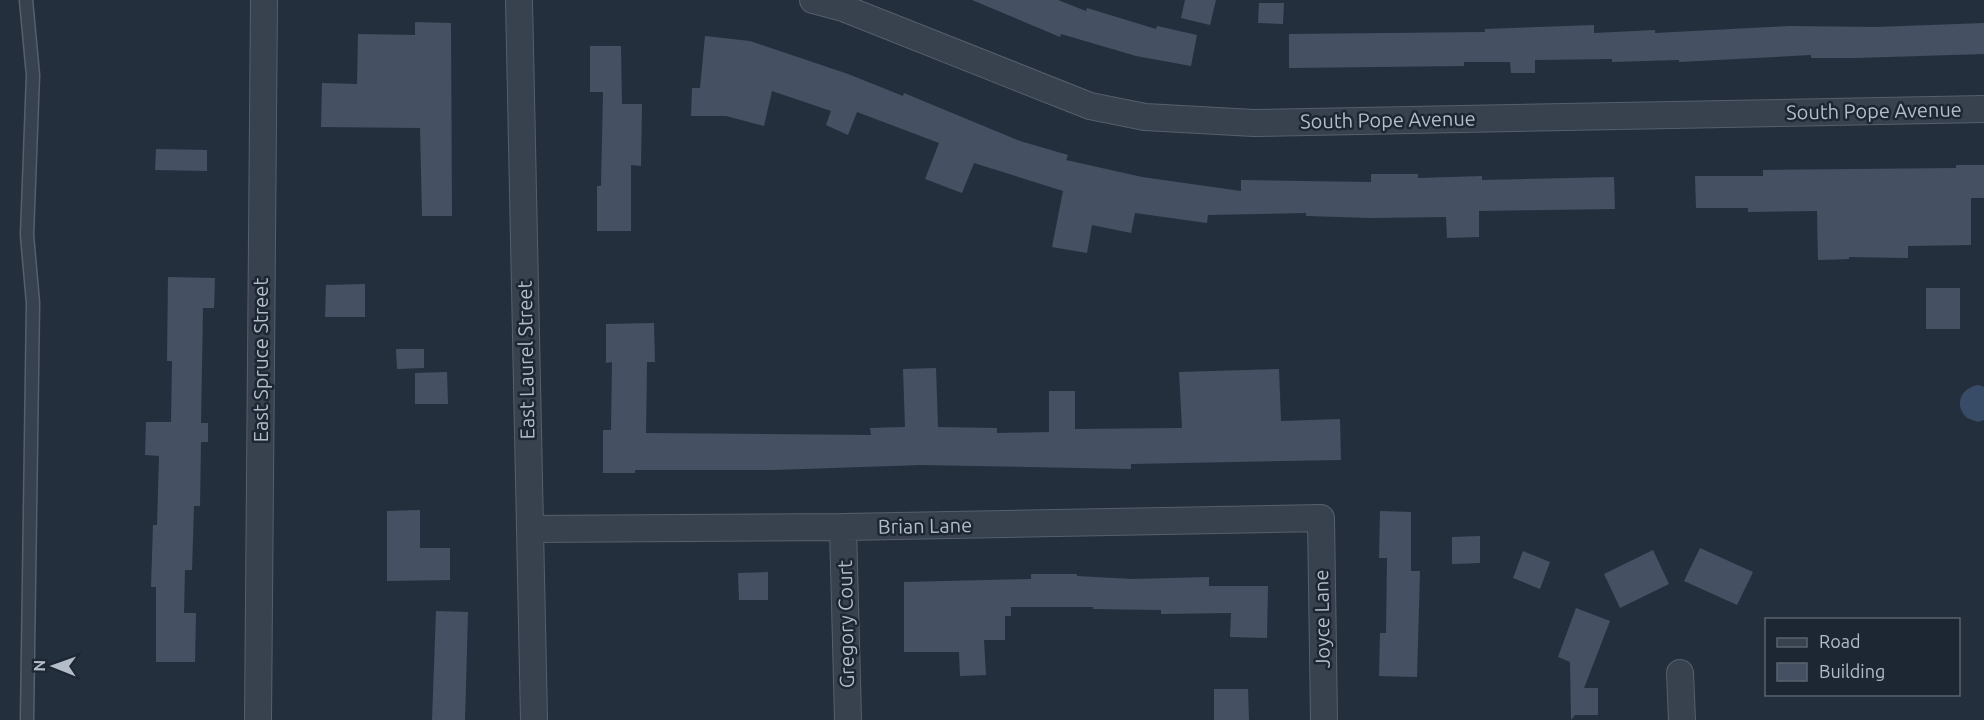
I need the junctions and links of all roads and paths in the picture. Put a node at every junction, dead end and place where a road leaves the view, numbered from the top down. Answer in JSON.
{"nodes":[{"id":1,"x":26,"y":0,"type":"edge"},
{"id":2,"x":264,"y":0,"type":"edge"},
{"id":3,"x":519,"y":0,"type":"edge"},
{"id":4,"x":813,"y":0,"type":"edge"},
{"id":5,"x":844,"y":4,"type":"edge"},
{"id":6,"x":1984,"y":109,"type":"edge"},
{"id":7,"x":1321,"y":518,"type":"joint"},
{"id":8,"x":843,"y":527,"type":"junction"},
{"id":9,"x":530,"y":529,"type":"junction"},
{"id":10,"x":1680,"y":673,"type":"dead end"},
{"id":11,"x":27,"y":720,"type":"edge"},
{"id":12,"x":258,"y":720,"type":"edge"},
{"id":13,"x":534,"y":720,"type":"edge"},
{"id":14,"x":848,"y":720,"type":"edge"},
{"id":15,"x":1324,"y":720,"type":"edge"},
{"id":16,"x":1682,"y":720,"type":"edge"}],
"edges":[{"from":1,"to":11,"type":"lane"},
{"from":2,"to":12,"type":"street","name":"East Spruce Street"},
{"from":3,"to":9,"type":"street","name":"East Laurel Street"},
{"from":4,"to":5,"type":"street","name":"South Pope Avenue"},
{"from":5,"to":6,"type":"street","name":"South Pope Avenue"},
{"from":7,"to":8,"type":"street","name":"Brian Lane"},
{"from":7,"to":15,"type":"street","name":"Joyce Lane"},
{"from":8,"to":9,"type":"street","name":"Brian Lane"},
{"from":8,"to":14,"type":"street","name":"Gregory Court"},
{"from":9,"to":13,"type":"street","name":"East Laurel Street"},
{"from":10,"to":16,"type":"street"}]}
